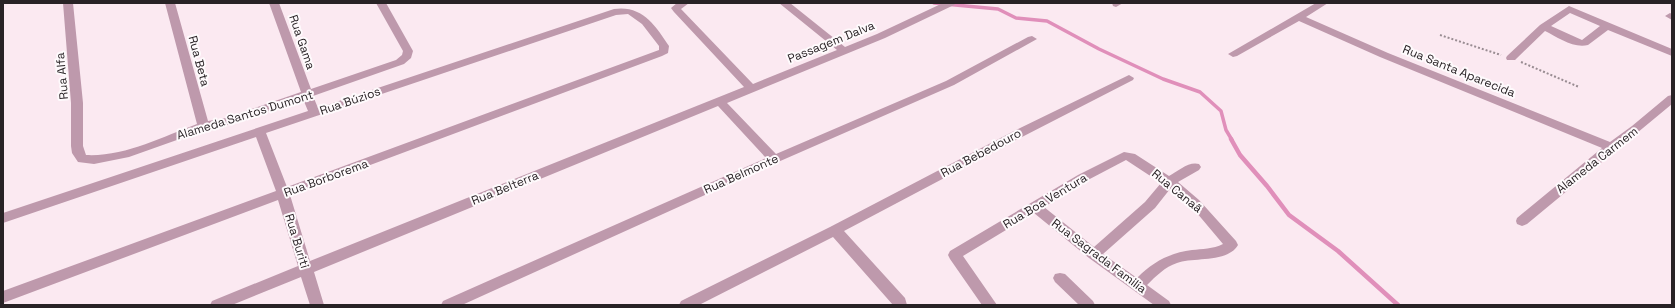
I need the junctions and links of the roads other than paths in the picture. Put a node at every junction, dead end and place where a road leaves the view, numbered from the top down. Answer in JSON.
{"nodes":[{"id":1,"x":68,"y":3,"type":"edge"},
{"id":2,"x":170,"y":3,"type":"edge"},
{"id":3,"x":274,"y":3,"type":"edge"},
{"id":4,"x":381,"y":3,"type":"edge"},
{"id":5,"x":684,"y":3,"type":"edge"},
{"id":6,"x":784,"y":3,"type":"edge"},
{"id":7,"x":951,"y":3,"type":"edge"},
{"id":8,"x":1323,"y":3,"type":"edge"},
{"id":9,"x":1298,"y":17,"type":"junction"},
{"id":10,"x":1608,"y":25,"type":"junction"},
{"id":11,"x":1544,"y":28,"type":"junction"},
{"id":12,"x":1032,"y":40,"type":"dead end"},
{"id":13,"x":844,"y":51,"type":"junction"},
{"id":14,"x":1672,"y":52,"type":"edge"},
{"id":15,"x":1233,"y":54,"type":"dead end"},
{"id":16,"x":648,"y":58,"type":"joint"},
{"id":17,"x":1511,"y":58,"type":"dead end"},
{"id":18,"x":1129,"y":78,"type":"dead end"},
{"id":19,"x":751,"y":88,"type":"junction"},
{"id":20,"x":307,"y":95,"type":"junction"},
{"id":21,"x":1672,"y":98,"type":"edge"},
{"id":22,"x":720,"y":102,"type":"junction"},
{"id":23,"x":314,"y":113,"type":"junction"},
{"id":24,"x":203,"y":126,"type":"junction"},
{"id":25,"x":260,"y":132,"type":"junction"},
{"id":26,"x":77,"y":146,"type":"joint"},
{"id":27,"x":1611,"y":147,"type":"junction"},
{"id":28,"x":774,"y":159,"type":"junction"},
{"id":29,"x":1137,"y":161,"type":"joint"},
{"id":30,"x":1195,"y":167,"type":"dead end"},
{"id":31,"x":1169,"y":182,"type":"junction"},
{"id":32,"x":283,"y":194,"type":"junction"},
{"id":33,"x":1035,"y":207,"type":"junction"},
{"id":34,"x":3,"y":218,"type":"edge"},
{"id":35,"x":1522,"y":221,"type":"dead end"},
{"id":36,"x":835,"y":230,"type":"junction"},
{"id":37,"x":1094,"y":254,"type":"junction"},
{"id":38,"x":305,"y":269,"type":"junction"},
{"id":39,"x":1060,"y":278,"type":"dead end"},
{"id":40,"x":1138,"y":286,"type":"junction"},
{"id":41,"x":3,"y":297,"type":"edge"},
{"id":42,"x":900,"y":304,"type":"edge"},
{"id":43,"x":217,"y":305,"type":"edge"},
{"id":44,"x":317,"y":305,"type":"edge"},
{"id":45,"x":448,"y":305,"type":"edge"},
{"id":46,"x":686,"y":305,"type":"edge"},
{"id":47,"x":990,"y":305,"type":"edge"},
{"id":48,"x":1088,"y":305,"type":"edge"},
{"id":49,"x":1164,"y":305,"type":"edge"}],
"edges":[{"from":1,"to":26,"type":"street","name":"Rua Alfa"},
{"from":2,"to":24,"type":"street","name":"Rua Beta"},
{"from":3,"to":20,"type":"street","name":"Rua Gama"},
{"from":4,"to":20,"type":"street","name":"Alameda Santos Dumont"},
{"from":5,"to":19,"type":"street"},
{"from":6,"to":13,"type":"street"},
{"from":7,"to":13,"type":"street","name":"Passagem Dalva"},
{"from":8,"to":9,"type":"street"},
{"from":9,"to":15,"type":"street"},
{"from":9,"to":27,"type":"street","name":"Rua Santa Aparecida"},
{"from":10,"to":11,"type":"street"},
{"from":10,"to":11,"type":"street"},
{"from":10,"to":14,"type":"street"},
{"from":11,"to":17,"type":"street"},
{"from":12,"to":28,"type":"street","name":"Rua Belmonte"},
{"from":13,"to":19,"type":"street","name":"Passagem Dalva"},
{"from":16,"to":23,"type":"street","name":"Rua Búzios"},
{"from":16,"to":32,"type":"street","name":"Rua Borborema"},
{"from":18,"to":36,"type":"street","name":"Rua Bebedouro"},
{"from":19,"to":22,"type":"street","name":"Passagem Dalva"},
{"from":20,"to":23,"type":"street","name":"Rua Gama"},
{"from":20,"to":24,"type":"street","name":"Alameda Santos Dumont"},
{"from":21,"to":27,"type":"street","name":"Alameda Carmem"},
{"from":22,"to":28,"type":"street"},
{"from":22,"to":38,"type":"street","name":"Rua Belterra"},
{"from":23,"to":25,"type":"street","name":"Rua Búzios"},
{"from":24,"to":26,"type":"street","name":"Alameda Santos Dumont"},
{"from":25,"to":32,"type":"street","name":"Rua Buriti"},
{"from":25,"to":34,"type":"street","name":"Rua Búzios"},
{"from":27,"to":35,"type":"street","name":"Alameda Carmem"},
{"from":28,"to":45,"type":"street","name":"Rua Belmonte"},
{"from":29,"to":31,"type":"street","name":"Rua Canaã"},
{"from":29,"to":33,"type":"street","name":"Rua Boa Ventura"},
{"from":30,"to":31,"type":"street"},
{"from":31,"to":37,"type":"street"},
{"from":31,"to":40,"type":"street","name":"Rua Canaã"},
{"from":32,"to":38,"type":"street","name":"Rua Buriti"},
{"from":32,"to":41,"type":"street","name":"Rua Borborema"},
{"from":33,"to":37,"type":"street","name":"Rua Sagrada Familia"},
{"from":33,"to":47,"type":"street","name":"Rua Boa Ventura"},
{"from":36,"to":42,"type":"street"},
{"from":36,"to":46,"type":"street","name":"Rua Bebedouro"},
{"from":37,"to":40,"type":"street","name":"Rua Sagrada Familia"},
{"from":38,"to":43,"type":"street","name":"Rua Belterra"},
{"from":38,"to":44,"type":"street","name":"Rua Buriti"},
{"from":39,"to":48,"type":"street"},
{"from":40,"to":49,"type":"street","name":"Rua Sagrada Familia"}]}
